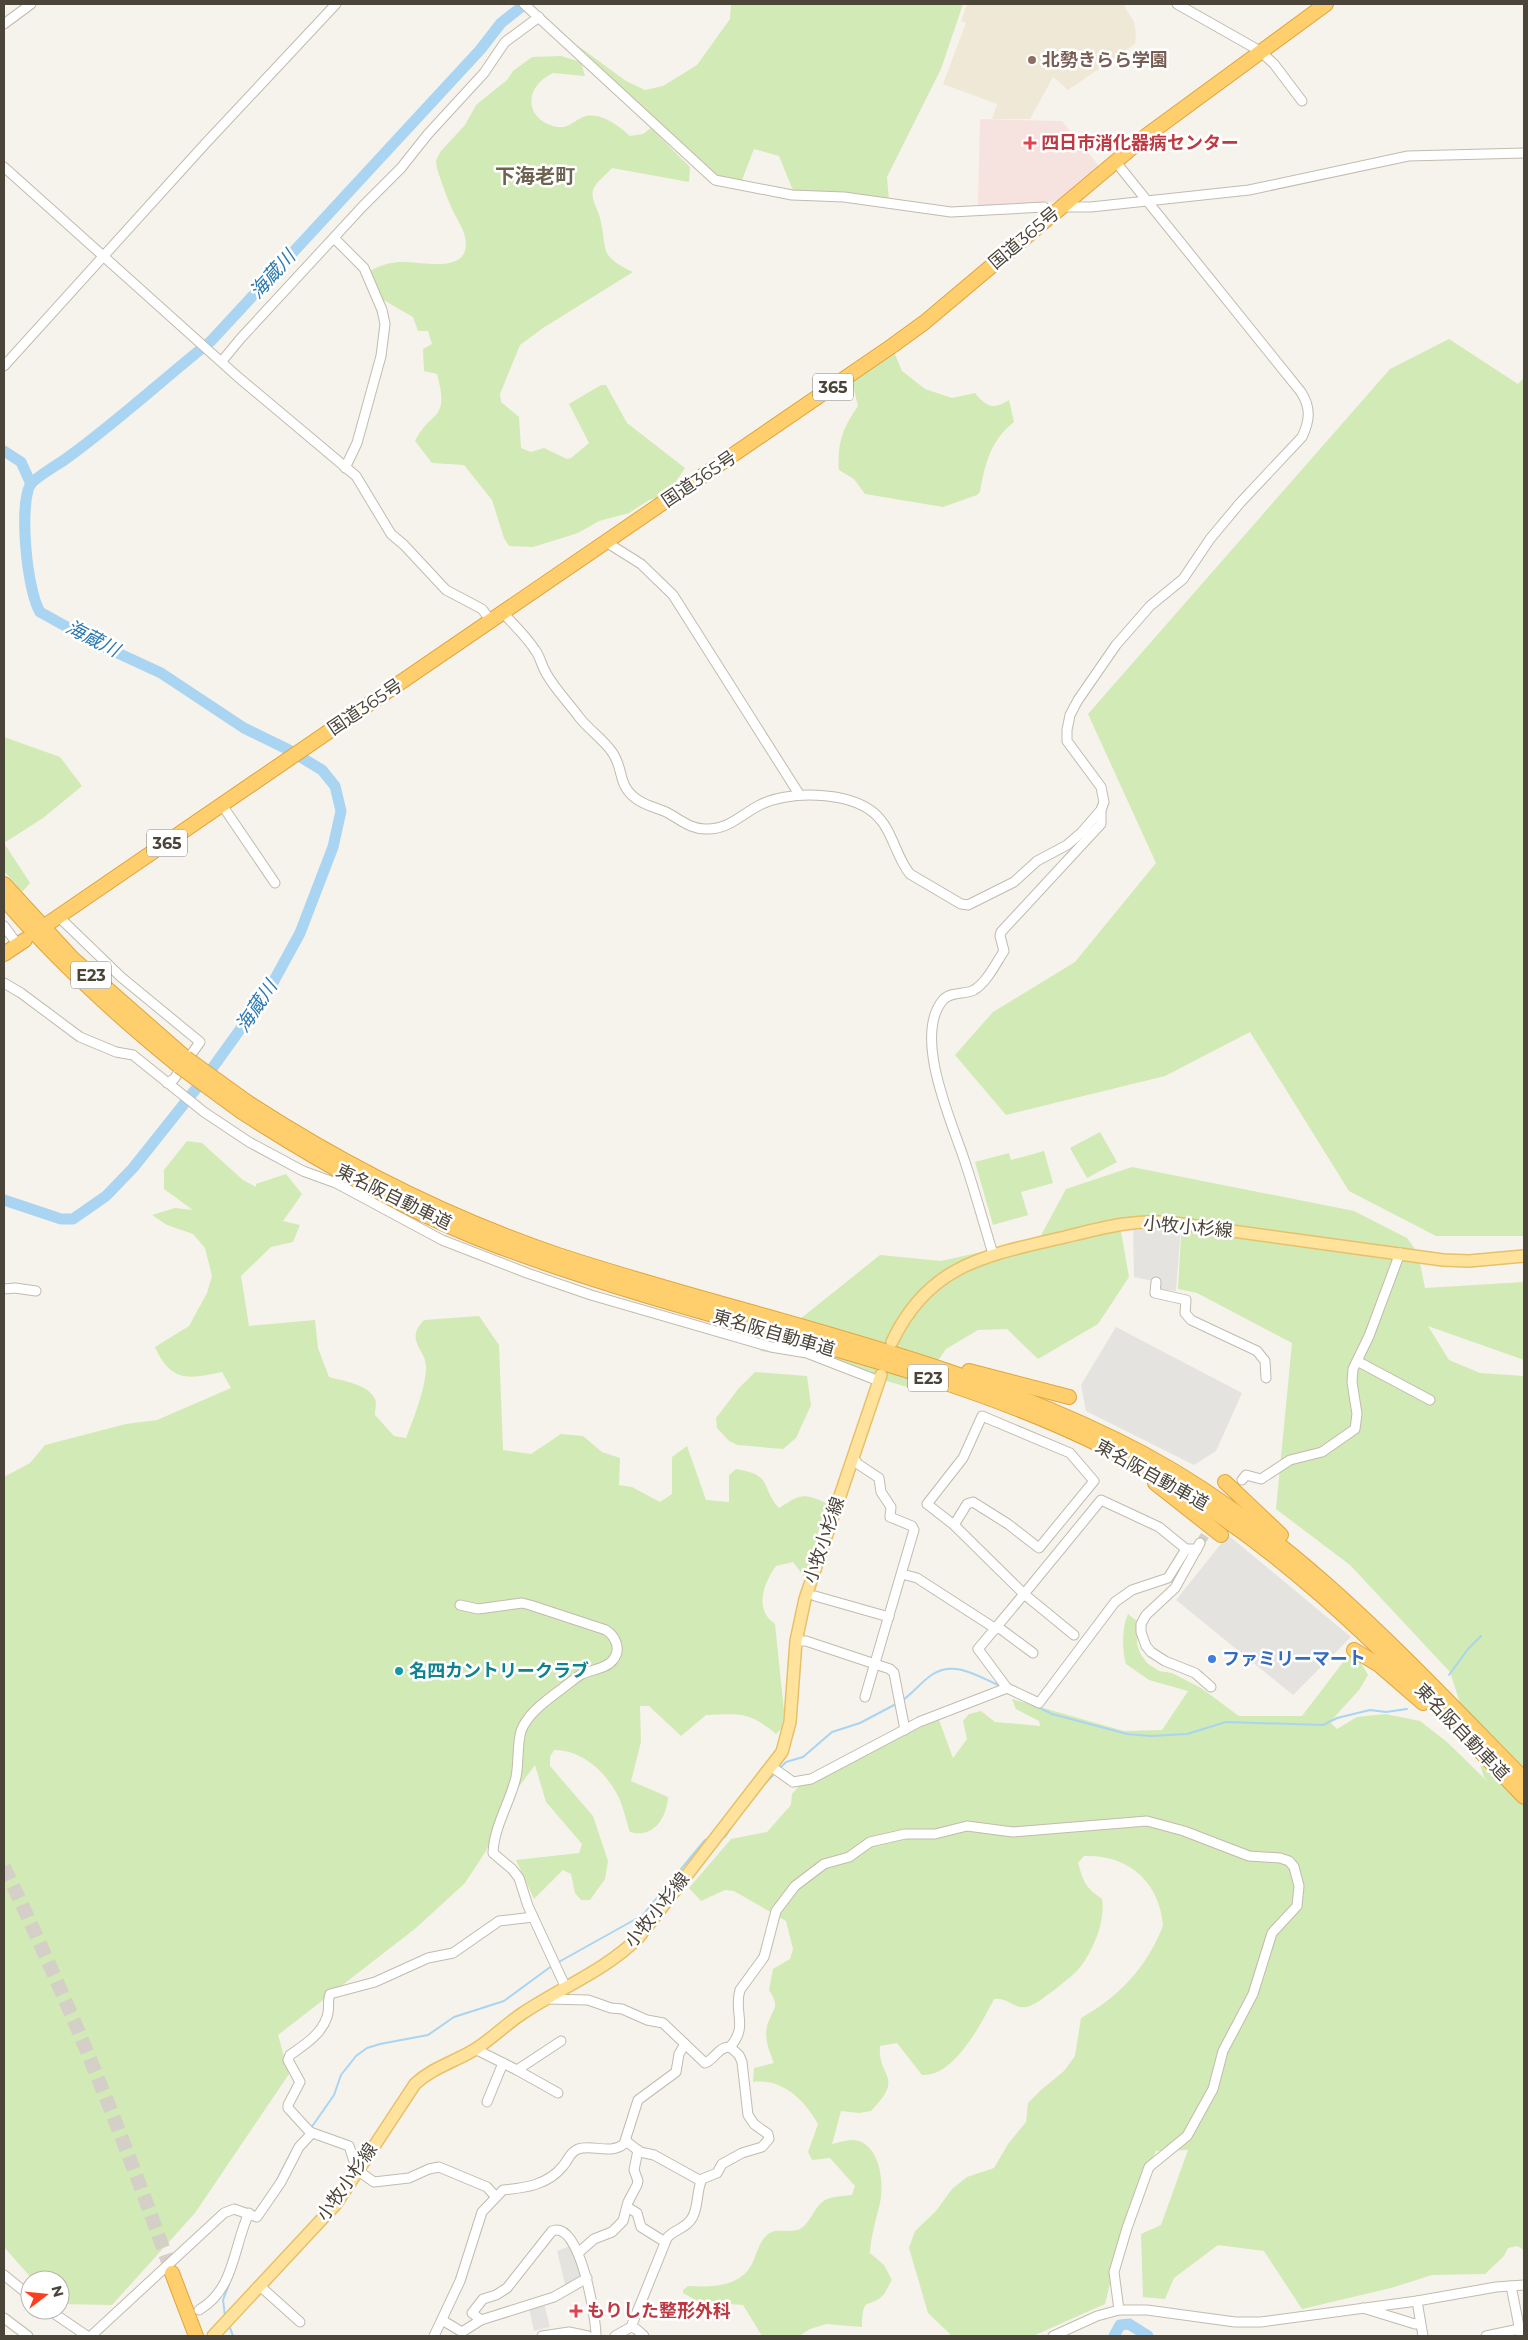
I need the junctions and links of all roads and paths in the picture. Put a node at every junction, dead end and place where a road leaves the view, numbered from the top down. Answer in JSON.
{"nodes":[{"id":1,"x":31,"y":4,"type":"edge"},
{"id":2,"x":336,"y":4,"type":"edge"},
{"id":3,"x":524,"y":4,"type":"edge"},
{"id":4,"x":1177,"y":4,"type":"edge"},
{"id":5,"x":1326,"y":4,"type":"edge"},
{"id":6,"x":538,"y":16,"type":"junction"},
{"id":7,"x":4,"y":24,"type":"edge"},
{"id":8,"x":1260,"y":50,"type":"junction"},
{"id":9,"x":1302,"y":101,"type":"dead end"},
{"id":10,"x":1524,"y":153,"type":"edge"},
{"id":11,"x":1116,"y":161,"type":"junction"},
{"id":12,"x":4,"y":167,"type":"edge"},
{"id":13,"x":1146,"y":201,"type":"junction"},
{"id":14,"x":1056,"y":211,"type":"junction"},
{"id":15,"x":334,"y":238,"type":"junction"},
{"id":16,"x":103,"y":257,"type":"junction"},
{"id":17,"x":222,"y":361,"type":"junction"},
{"id":18,"x":4,"y":366,"type":"edge"},
{"id":19,"x":345,"y":468,"type":"junction"},
{"id":20,"x":606,"y":542,"type":"junction"},
{"id":21,"x":503,"y":613,"type":"junction"},
{"id":22,"x":491,"y":621,"type":"junction"},
{"id":23,"x":799,"y":794,"type":"junction"},
{"id":24,"x":222,"y":805,"type":"junction"},
{"id":25,"x":1101,"y":810,"type":"junction"},
{"id":26,"x":276,"y":883,"type":"dead end"},
{"id":27,"x":4,"y":884,"type":"edge"},
{"id":28,"x":4,"y":899,"type":"edge"},
{"id":29,"x":54,"y":920,"type":"joint"},
{"id":30,"x":4,"y":926,"type":"edge"},
{"id":31,"x":21,"y":943,"type":"joint"},
{"id":32,"x":4,"y":954,"type":"edge"},
{"id":33,"x":4,"y":983,"type":"edge"},
{"id":34,"x":183,"y":1062,"type":"junction"},
{"id":35,"x":171,"y":1087,"type":"junction"},
{"id":36,"x":244,"y":1107,"type":"junction"},
{"id":37,"x":1400,"y":1253,"type":"junction"},
{"id":38,"x":993,"y":1254,"type":"junction"},
{"id":39,"x":1524,"y":1256,"type":"edge"},
{"id":40,"x":1156,"y":1282,"type":"dead end"},
{"id":41,"x":4,"y":1288,"type":"edge"},
{"id":42,"x":36,"y":1291,"type":"dead end"},
{"id":43,"x":892,"y":1342,"type":"dead end"},
{"id":44,"x":857,"y":1343,"type":"junction"},
{"id":45,"x":1357,"y":1361,"type":"junction"},
{"id":46,"x":880,"y":1378,"type":"joint"},
{"id":47,"x":1266,"y":1378,"type":"dead end"},
{"id":48,"x":1069,"y":1397,"type":"dead end"},
{"id":49,"x":1430,"y":1400,"type":"dead end"},
{"id":50,"x":1067,"y":1430,"type":"junction"},
{"id":51,"x":853,"y":1457,"type":"junction"},
{"id":52,"x":1242,"y":1480,"type":"dead end"},
{"id":53,"x":1225,"y":1482,"type":"dead end"},
{"id":54,"x":954,"y":1525,"type":"junction"},
{"id":55,"x":1221,"y":1535,"type":"dead end"},
{"id":56,"x":1186,"y":1549,"type":"junction"},
{"id":57,"x":902,"y":1574,"type":"junction"},
{"id":58,"x":1024,"y":1594,"type":"junction"},
{"id":59,"x":816,"y":1596,"type":"dead end"},
{"id":60,"x":460,"y":1605,"type":"dead end"},
{"id":61,"x":889,"y":1617,"type":"junction"},
{"id":62,"x":1366,"y":1618,"type":"junction"},
{"id":63,"x":997,"y":1628,"type":"junction"},
{"id":64,"x":1074,"y":1635,"type":"dead end"},
{"id":65,"x":796,"y":1641,"type":"junction"},
{"id":66,"x":1354,"y":1650,"type":"dead end"},
{"id":67,"x":1032,"y":1653,"type":"dead end"},
{"id":68,"x":875,"y":1662,"type":"junction"},
{"id":69,"x":1211,"y":1687,"type":"dead end"},
{"id":70,"x":1006,"y":1689,"type":"junction"},
{"id":71,"x":866,"y":1697,"type":"dead end"},
{"id":72,"x":905,"y":1730,"type":"junction"},
{"id":73,"x":775,"y":1770,"type":"junction"},
{"id":74,"x":1500,"y":1771,"type":"junction"},
{"id":75,"x":1524,"y":1779,"type":"edge"},
{"id":76,"x":1524,"y":1797,"type":"edge"},
{"id":77,"x":532,"y":1917,"type":"junction"},
{"id":78,"x":566,"y":1988,"type":"junction"},
{"id":79,"x":547,"y":1999,"type":"junction"},
{"id":80,"x":561,"y":2041,"type":"dead end"},
{"id":81,"x":685,"y":2044,"type":"junction"},
{"id":82,"x":730,"y":2047,"type":"junction"},
{"id":83,"x":475,"y":2049,"type":"junction"},
{"id":84,"x":503,"y":2063,"type":"junction"},
{"id":85,"x":517,"y":2070,"type":"junction"},
{"id":86,"x":558,"y":2093,"type":"dead end"},
{"id":87,"x":487,"y":2102,"type":"dead end"},
{"id":88,"x":310,"y":2131,"type":"junction"},
{"id":89,"x":626,"y":2141,"type":"junction"},
{"id":90,"x":638,"y":2150,"type":"junction"},
{"id":91,"x":357,"y":2170,"type":"junction"},
{"id":92,"x":701,"y":2181,"type":"junction"},
{"id":93,"x":495,"y":2196,"type":"junction"},
{"id":94,"x":627,"y":2208,"type":"junction"},
{"id":95,"x":252,"y":2215,"type":"junction"},
{"id":96,"x":665,"y":2242,"type":"junction"},
{"id":97,"x":578,"y":2253,"type":"junction"},
{"id":98,"x":172,"y":2274,"type":"tunnel mouth"},
{"id":99,"x":4,"y":2275,"type":"edge"},
{"id":100,"x":587,"y":2278,"type":"junction"},
{"id":101,"x":1524,"y":2285,"type":"edge"},
{"id":102,"x":1511,"y":2286,"type":"junction"},
{"id":103,"x":261,"y":2287,"type":"junction"},
{"id":104,"x":20,"y":2288,"type":"edge"},
{"id":105,"x":1417,"y":2301,"type":"junction"},
{"id":106,"x":1363,"y":2308,"type":"junction"},
{"id":107,"x":199,"y":2310,"type":"dead end"},
{"id":108,"x":1119,"y":2310,"type":"junction"},
{"id":109,"x":4,"y":2318,"type":"edge"},
{"id":110,"x":64,"y":2320,"type":"edge"},
{"id":111,"x":442,"y":2320,"type":"junction"},
{"id":112,"x":480,"y":2320,"type":"junction"},
{"id":113,"x":300,"y":2322,"type":"dead end"},
{"id":114,"x":1420,"y":2323,"type":"junction"},
{"id":115,"x":631,"y":2328,"type":"junction"},
{"id":116,"x":1521,"y":2331,"type":"edge"},
{"id":117,"x":28,"y":2336,"type":"edge"},
{"id":118,"x":87,"y":2336,"type":"edge"},
{"id":119,"x":92,"y":2336,"type":"edge"},
{"id":120,"x":196,"y":2336,"type":"edge"},
{"id":121,"x":214,"y":2336,"type":"edge"},
{"id":122,"x":434,"y":2336,"type":"edge"},
{"id":123,"x":542,"y":2336,"type":"edge"},
{"id":124,"x":588,"y":2336,"type":"edge"},
{"id":125,"x":596,"y":2336,"type":"edge"},
{"id":126,"x":615,"y":2336,"type":"edge"},
{"id":127,"x":644,"y":2336,"type":"edge"},
{"id":128,"x":1053,"y":2336,"type":"edge"},
{"id":129,"x":1423,"y":2336,"type":"edge"},
{"id":130,"x":1486,"y":2336,"type":"edge"}],
"edges":[{"from":1,"to":7,"type":"street"},
{"from":2,"to":16,"type":"street"},
{"from":3,"to":6,"type":"street"},
{"from":4,"to":8,"type":"street"},
{"from":5,"to":8,"type":"highway","name":"国道365号","number":"365"},
{"from":6,"to":14,"type":"street"},
{"from":6,"to":15,"type":"street"},
{"from":8,"to":9,"type":"street"},
{"from":8,"to":11,"type":"highway","name":"国道365号","number":"365"},
{"from":10,"to":13,"type":"street"},
{"from":11,"to":13,"type":"street"},
{"from":11,"to":14,"type":"highway","name":"国道365号","number":"365"},
{"from":12,"to":16,"type":"street"},
{"from":13,"to":14,"type":"street"},
{"from":13,"to":25,"type":"street"},
{"from":14,"to":20,"type":"highway","name":"国道365号","number":"365"},
{"from":15,"to":17,"type":"street"},
{"from":15,"to":19,"type":"street"},
{"from":16,"to":17,"type":"street"},
{"from":16,"to":18,"type":"street"},
{"from":17,"to":19,"type":"street"},
{"from":19,"to":22,"type":"street"},
{"from":20,"to":21,"type":"highway","name":"国道365号","number":"365"},
{"from":20,"to":23,"type":"street"},
{"from":21,"to":22,"type":"highway","name":"国道365号","number":"365"},
{"from":21,"to":23,"type":"street"},
{"from":22,"to":24,"type":"highway","name":"国道365号","number":"365"},
{"from":23,"to":25,"type":"street"},
{"from":24,"to":26,"type":"street"},
{"from":24,"to":29,"type":"highway","name":"国道365号","number":"365"},
{"from":25,"to":38,"type":"street"},
{"from":27,"to":34,"type":"highway","name":"東名阪自動車道","number":"E23"},
{"from":28,"to":34,"type":"highway","name":"東名阪自動車道","number":"E23"},
{"from":29,"to":35,"type":"street"},
{"from":30,"to":31,"type":"street"},
{"from":31,"to":32,"type":"highway"},
{"from":33,"to":35,"type":"street"},
{"from":34,"to":36,"type":"highway","name":"東名阪自動車道","number":"E23","bridge":true},
{"from":35,"to":46,"type":"street"},
{"from":36,"to":44,"type":"highway","name":"東名阪自動車道","number":"E23"},
{"from":36,"to":50,"type":"highway","name":"東名阪自動車道","number":"E23"},
{"from":37,"to":38,"type":"main road","name":"小牧小杉線"},
{"from":37,"to":39,"type":"main road","name":"小牧小杉線"},
{"from":37,"to":45,"type":"street"},
{"from":38,"to":43,"type":"main road","name":"小牧小杉線"},
{"from":40,"to":47,"type":"street"},
{"from":41,"to":42,"type":"street"},
{"from":44,"to":48,"type":"highway"},
{"from":44,"to":62,"type":"highway","name":"東名阪自動車道","number":"E23"},
{"from":45,"to":49,"type":"street"},
{"from":45,"to":52,"type":"street"},
{"from":46,"to":51,"type":"main road","name":"小牧小杉線"},
{"from":50,"to":55,"type":"highway"},
{"from":50,"to":74,"type":"highway","name":"東名阪自動車道","number":"E23"},
{"from":51,"to":57,"type":"street"},
{"from":51,"to":65,"type":"main road","name":"小牧小杉線"},
{"from":53,"to":62,"type":"highway"},
{"from":54,"to":54,"type":"street"},
{"from":54,"to":58,"type":"street"},
{"from":56,"to":58,"type":"street"},
{"from":56,"to":69,"type":"street"},
{"from":56,"to":70,"type":"street"},
{"from":57,"to":61,"type":"street"},
{"from":57,"to":63,"type":"street"},
{"from":58,"to":63,"type":"street"},
{"from":58,"to":64,"type":"street"},
{"from":59,"to":61,"type":"street"},
{"from":60,"to":77,"type":"street"},
{"from":61,"to":68,"type":"street"},
{"from":62,"to":75,"type":"highway","name":"東名阪自動車道","number":"E23"},
{"from":63,"to":67,"type":"street"},
{"from":63,"to":70,"type":"street"},
{"from":65,"to":68,"type":"street"},
{"from":65,"to":73,"type":"main road","name":"小牧小杉線"},
{"from":66,"to":74,"type":"highway"},
{"from":68,"to":71,"type":"street"},
{"from":68,"to":72,"type":"street"},
{"from":70,"to":72,"type":"street"},
{"from":72,"to":73,"type":"street"},
{"from":73,"to":78,"type":"main road","name":"小牧小杉線"},
{"from":74,"to":76,"type":"highway","name":"東名阪自動車道","number":"E23"},
{"from":77,"to":78,"type":"street"},
{"from":77,"to":88,"type":"street"},
{"from":78,"to":79,"type":"main road","name":"小牧小杉線"},
{"from":79,"to":81,"type":"street"},
{"from":79,"to":83,"type":"main road","name":"小牧小杉線"},
{"from":80,"to":85,"type":"street"},
{"from":81,"to":82,"type":"street"},
{"from":81,"to":89,"type":"street"},
{"from":82,"to":92,"type":"street"},
{"from":82,"to":108,"type":"street"},
{"from":83,"to":84,"type":"street"},
{"from":83,"to":91,"type":"main road","name":"小牧小杉線"},
{"from":84,"to":85,"type":"street"},
{"from":84,"to":87,"type":"street"},
{"from":85,"to":86,"type":"street"},
{"from":88,"to":91,"type":"street"},
{"from":88,"to":95,"type":"street"},
{"from":89,"to":90,"type":"street"},
{"from":89,"to":93,"type":"street"},
{"from":90,"to":92,"type":"street"},
{"from":90,"to":94,"type":"street"},
{"from":91,"to":93,"type":"street"},
{"from":91,"to":103,"type":"main road","name":"小牧小杉線"},
{"from":92,"to":96,"type":"street"},
{"from":93,"to":111,"type":"street"},
{"from":94,"to":96,"type":"street"},
{"from":94,"to":97,"type":"street"},
{"from":95,"to":107,"type":"street"},
{"from":95,"to":119,"type":"street"},
{"from":96,"to":115,"type":"street"},
{"from":97,"to":100,"type":"street"},
{"from":97,"to":112,"type":"street"},
{"from":98,"to":120,"type":"highway"},
{"from":99,"to":104,"type":"street"},
{"from":100,"to":112,"type":"street"},
{"from":100,"to":125,"type":"street"},
{"from":101,"to":102,"type":"street"},
{"from":102,"to":105,"type":"street"},
{"from":102,"to":116,"type":"street"},
{"from":103,"to":113,"type":"street"},
{"from":103,"to":121,"type":"main road","name":"小牧小杉線"},
{"from":105,"to":106,"type":"street"},
{"from":105,"to":114,"type":"street"},
{"from":106,"to":108,"type":"street"},
{"from":106,"to":114,"type":"street"},
{"from":108,"to":128,"type":"street"},
{"from":109,"to":117,"type":"street"},
{"from":110,"to":118,"type":"street"},
{"from":111,"to":112,"type":"street"},
{"from":111,"to":122,"type":"street"},
{"from":114,"to":129,"type":"street"},
{"from":115,"to":126,"type":"street"},
{"from":115,"to":127,"type":"street"},
{"from":116,"to":130,"type":"street"},
{"from":123,"to":124,"type":"street"}]}
